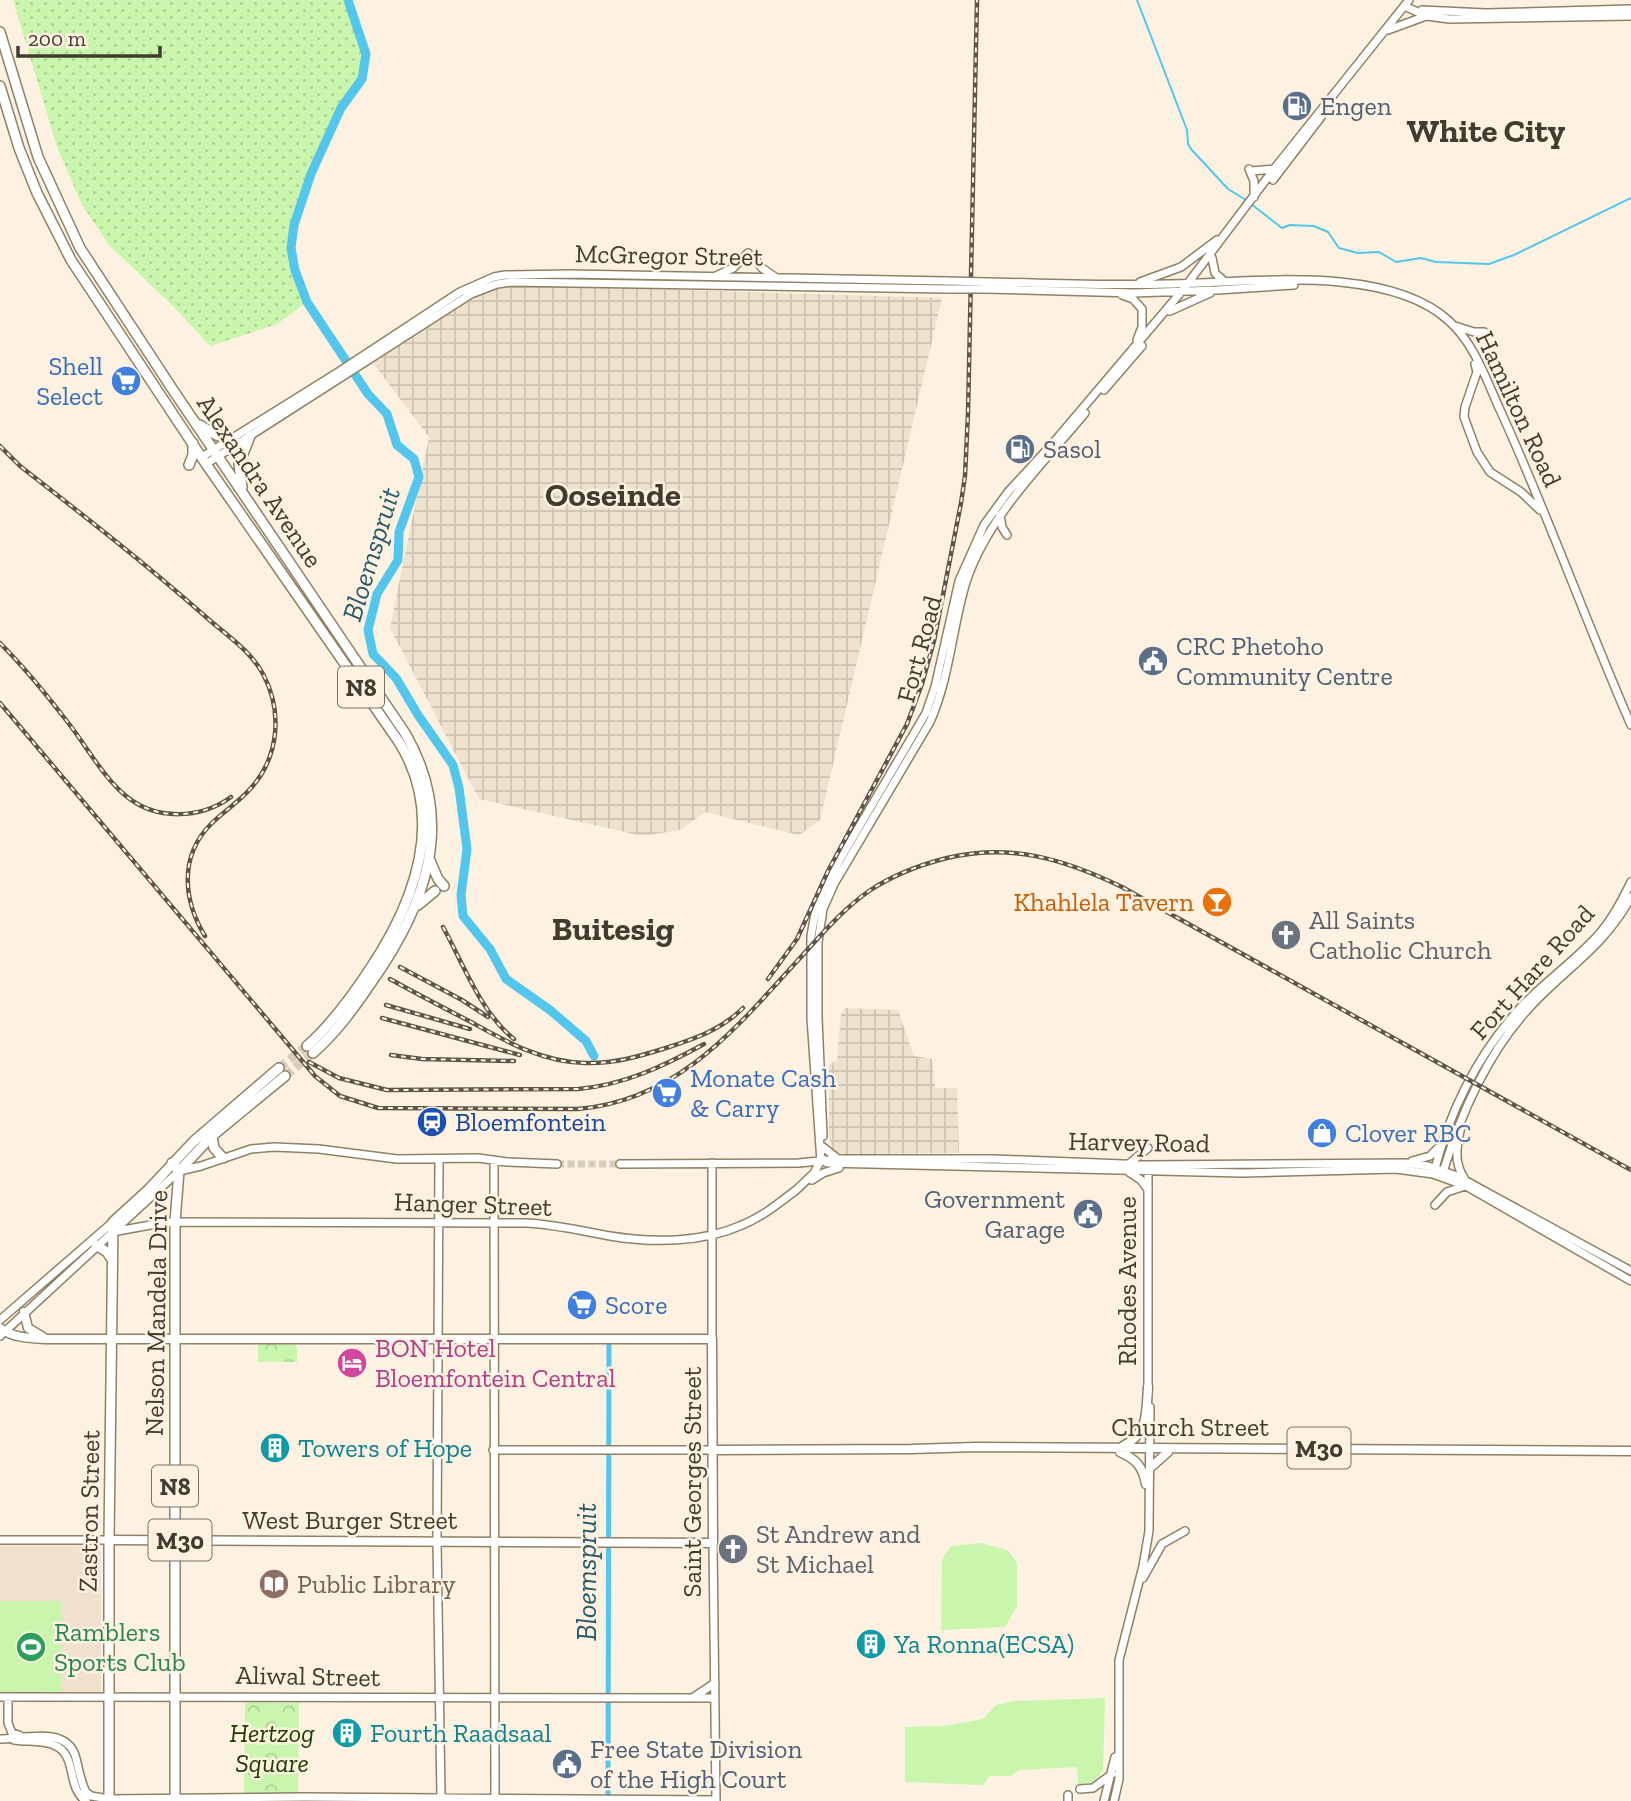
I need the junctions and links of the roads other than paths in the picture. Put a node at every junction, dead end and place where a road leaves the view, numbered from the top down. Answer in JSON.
{"nodes":[{"id":1,"x":1422,"y":2,"type":"dead end"},
{"id":2,"x":1407,"y":3,"type":"edge"},
{"id":3,"x":1631,"y":9,"type":"edge"},
{"id":4,"x":1428,"y":14,"type":"junction"},
{"id":5,"x":1631,"y":16,"type":"edge"},
{"id":6,"x":0,"y":32,"type":"edge"},
{"id":7,"x":1384,"y":33,"type":"junction"},
{"id":8,"x":0,"y":86,"type":"edge"},
{"id":9,"x":1322,"y":111,"type":"junction"},
{"id":10,"x":0,"y":112,"type":"edge"},
{"id":11,"x":12,"y":126,"type":"junction"},
{"id":12,"x":1274,"y":169,"type":"junction"},
{"id":13,"x":50,"y":186,"type":"junction"},
{"id":14,"x":37,"y":193,"type":"junction"},
{"id":15,"x":1254,"y":201,"type":"junction"},
{"id":16,"x":1242,"y":217,"type":"junction"},
{"id":17,"x":1229,"y":230,"type":"junction"},
{"id":18,"x":748,"y":253,"type":"dead end"},
{"id":19,"x":1212,"y":258,"type":"junction"},
{"id":20,"x":755,"y":259,"type":"dead end"},
{"id":21,"x":712,"y":278,"type":"junction"},
{"id":22,"x":778,"y":278,"type":"junction"},
{"id":23,"x":1224,"y":281,"type":"junction"},
{"id":24,"x":947,"y":285,"type":"junction"},
{"id":25,"x":1132,"y":285,"type":"junction"},
{"id":26,"x":987,"y":286,"type":"junction"},
{"id":27,"x":1187,"y":287,"type":"junction"},
{"id":28,"x":1366,"y":288,"type":"junction"},
{"id":29,"x":1217,"y":290,"type":"junction"},
{"id":30,"x":1115,"y":293,"type":"junction"},
{"id":31,"x":1170,"y":311,"type":"junction"},
{"id":32,"x":1455,"y":326,"type":"junction"},
{"id":33,"x":1484,"y":332,"type":"dead end"},
{"id":34,"x":1132,"y":350,"type":"junction"},
{"id":35,"x":360,"y":363,"type":"junction"},
{"id":36,"x":342,"y":374,"type":"junction"},
{"id":37,"x":1473,"y":387,"type":"junction"},
{"id":38,"x":1489,"y":387,"type":"junction"},
{"id":39,"x":189,"y":414,"type":"junction"},
{"id":40,"x":250,"y":436,"type":"junction"},
{"id":41,"x":230,"y":438,"type":"junction"},
{"id":42,"x":193,"y":443,"type":"junction"},
{"id":43,"x":217,"y":453,"type":"junction"},
{"id":44,"x":204,"y":460,"type":"junction"},
{"id":45,"x":189,"y":465,"type":"dead end"},
{"id":46,"x":1529,"y":475,"type":"junction"},
{"id":47,"x":1515,"y":488,"type":"junction"},
{"id":48,"x":243,"y":492,"type":"junction"},
{"id":49,"x":1000,"y":515,"type":"junction"},
{"id":50,"x":1545,"y":516,"type":"junction"},
{"id":51,"x":1007,"y":535,"type":"dead end"},
{"id":52,"x":1631,"y":725,"type":"edge"},
{"id":53,"x":922,"y":730,"type":"junction"},
{"id":54,"x":428,"y":856,"type":"junction"},
{"id":55,"x":1631,"y":883,"type":"edge"},
{"id":56,"x":1631,"y":897,"type":"edge"},
{"id":57,"x":413,"y":911,"type":"junction"},
{"id":58,"x":1466,"y":1105,"type":"junction"},
{"id":59,"x":1453,"y":1110,"type":"junction"},
{"id":60,"x":212,"y":1136,"type":"junction"},
{"id":61,"x":1148,"y":1147,"type":"dead end"},
{"id":62,"x":821,"y":1154,"type":"junction"},
{"id":63,"x":222,"y":1158,"type":"junction"},
{"id":64,"x":439,"y":1159,"type":"junction"},
{"id":65,"x":838,"y":1159,"type":"junction"},
{"id":66,"x":494,"y":1160,"type":"junction"},
{"id":67,"x":712,"y":1163,"type":"junction"},
{"id":68,"x":994,"y":1163,"type":"junction"},
{"id":69,"x":1405,"y":1163,"type":"junction"},
{"id":70,"x":557,"y":1164,"type":"tunnel mouth"},
{"id":71,"x":620,"y":1164,"type":"tunnel mouth"},
{"id":72,"x":857,"y":1165,"type":"junction"},
{"id":73,"x":175,"y":1167,"type":"junction"},
{"id":74,"x":1129,"y":1168,"type":"junction"},
{"id":75,"x":1148,"y":1168,"type":"junction"},
{"id":76,"x":1434,"y":1171,"type":"junction"},
{"id":77,"x":1165,"y":1172,"type":"junction"},
{"id":78,"x":1443,"y":1174,"type":"junction"},
{"id":79,"x":1465,"y":1183,"type":"junction"},
{"id":80,"x":1148,"y":1189,"type":"junction"},
{"id":81,"x":794,"y":1192,"type":"junction"},
{"id":82,"x":1435,"y":1205,"type":"dead end"},
{"id":83,"x":174,"y":1222,"type":"junction"},
{"id":84,"x":439,"y":1222,"type":"junction"},
{"id":85,"x":494,"y":1222,"type":"junction"},
{"id":86,"x":113,"y":1227,"type":"junction"},
{"id":87,"x":713,"y":1235,"type":"junction"},
{"id":88,"x":96,"y":1245,"type":"junction"},
{"id":89,"x":112,"y":1260,"type":"junction"},
{"id":90,"x":1631,"y":1271,"type":"edge"},
{"id":91,"x":1631,"y":1281,"type":"edge"},
{"id":92,"x":24,"y":1312,"type":"junction"},
{"id":93,"x":0,"y":1320,"type":"edge"},
{"id":94,"x":1,"y":1332,"type":"edge"},
{"id":95,"x":175,"y":1338,"type":"junction"},
{"id":96,"x":46,"y":1339,"type":"junction"},
{"id":97,"x":112,"y":1339,"type":"junction"},
{"id":98,"x":440,"y":1339,"type":"junction"},
{"id":99,"x":495,"y":1339,"type":"junction"},
{"id":100,"x":712,"y":1339,"type":"junction"},
{"id":101,"x":1148,"y":1387,"type":"junction"},
{"id":102,"x":494,"y":1450,"type":"junction"},
{"id":103,"x":713,"y":1450,"type":"junction"},
{"id":104,"x":1120,"y":1450,"type":"junction"},
{"id":105,"x":1148,"y":1450,"type":"junction"},
{"id":106,"x":1512,"y":1451,"type":"junction"},
{"id":107,"x":1631,"y":1451,"type":"edge"},
{"id":108,"x":1168,"y":1452,"type":"junction"},
{"id":109,"x":1150,"y":1468,"type":"junction"},
{"id":110,"x":1146,"y":1484,"type":"junction"},
{"id":111,"x":1185,"y":1531,"type":"dead end"},
{"id":112,"x":0,"y":1539,"type":"edge"},
{"id":113,"x":109,"y":1540,"type":"junction"},
{"id":114,"x":175,"y":1540,"type":"junction"},
{"id":115,"x":1146,"y":1540,"type":"junction"},
{"id":116,"x":438,"y":1541,"type":"junction"},
{"id":117,"x":494,"y":1541,"type":"junction"},
{"id":118,"x":713,"y":1543,"type":"junction"},
{"id":119,"x":1135,"y":1598,"type":"junction"},
{"id":120,"x":715,"y":1683,"type":"junction"},
{"id":121,"x":4,"y":1697,"type":"edge"},
{"id":122,"x":109,"y":1697,"type":"junction"},
{"id":123,"x":175,"y":1698,"type":"junction"},
{"id":124,"x":494,"y":1698,"type":"junction"},
{"id":125,"x":715,"y":1698,"type":"junction"},
{"id":126,"x":441,"y":1699,"type":"junction"},
{"id":127,"x":690,"y":1699,"type":"junction"},
{"id":128,"x":27,"y":1737,"type":"junction"},
{"id":129,"x":4,"y":1739,"type":"edge"},
{"id":130,"x":1117,"y":1746,"type":"junction"},
{"id":131,"x":1112,"y":1774,"type":"junction"},
{"id":132,"x":1080,"y":1789,"type":"dead end"},
{"id":133,"x":441,"y":1798,"type":"junction"},
{"id":134,"x":1105,"y":1798,"type":"edge"},
{"id":135,"x":175,"y":1799,"type":"edge"},
{"id":136,"x":495,"y":1799,"type":"edge"},
{"id":137,"x":1114,"y":1799,"type":"edge"},
{"id":138,"x":108,"y":1800,"type":"edge"},
{"id":139,"x":716,"y":1800,"type":"edge"},
{"id":140,"x":86,"y":1801,"type":"edge"}],
"edges":[{"from":1,"to":4,"type":"main road"},
{"from":2,"to":4,"type":"main road"},
{"from":2,"to":7,"type":"main road"},
{"from":3,"to":4,"type":"main road"},
{"from":4,"to":5,"type":"main road"},
{"from":4,"to":7,"type":"main road"},
{"from":6,"to":13,"type":"highway","name":"Alexandra Avenue","number":"N8"},
{"from":7,"to":9,"type":"main road"},
{"from":8,"to":11,"type":"highway","name":"Alexandra Avenue","number":"N8"},
{"from":9,"to":12,"type":"main road"},
{"from":9,"to":15,"type":"main road"},
{"from":10,"to":11,"type":"highway"},
{"from":11,"to":14,"type":"highway","name":"Alexandra Avenue","number":"N8"},
{"from":12,"to":15,"type":"main road"},
{"from":12,"to":15,"type":"main road"},
{"from":13,"to":14,"type":"highway"},
{"from":13,"to":39,"type":"highway","name":"Alexandra Avenue","number":"N8"},
{"from":14,"to":42,"type":"highway","name":"Alexandra Avenue","number":"N8"},
{"from":15,"to":16,"type":"main road"},
{"from":16,"to":17,"type":"main road"},
{"from":16,"to":19,"type":"main road"},
{"from":17,"to":25,"type":"main road"},
{"from":17,"to":27,"type":"main road"},
{"from":18,"to":21,"type":"main road"},
{"from":19,"to":23,"type":"main road"},
{"from":19,"to":27,"type":"main road"},
{"from":20,"to":22,"type":"main road"},
{"from":21,"to":22,"type":"main road","name":"McGregor Street"},
{"from":21,"to":35,"type":"main road","name":"McGregor Street"},
{"from":22,"to":24,"type":"main road","name":"McGregor Street"},
{"from":23,"to":27,"type":"main road","name":"Hamilton Road"},
{"from":23,"to":28,"type":"main road","name":"Hamilton Road"},
{"from":24,"to":26,"type":"main road","name":"McGregor Street","bridge":true},
{"from":24,"to":35,"type":"main road","name":"McGregor Street"},
{"from":25,"to":26,"type":"main road","name":"McGregor Street"},
{"from":25,"to":27,"type":"main road","name":"McGregor Street"},
{"from":26,"to":30,"type":"main road","name":"McGregor Street"},
{"from":27,"to":29,"type":"main road","name":"Hamilton Road"},
{"from":27,"to":30,"type":"main road","name":"McGregor Street"},
{"from":27,"to":31,"type":"main road","name":"Fort Road"},
{"from":27,"to":34,"type":"main road","name":"Fort Road"},
{"from":28,"to":29,"type":"main road","name":"Hamilton Road"},
{"from":28,"to":32,"type":"main road","name":"Hamilton Road"},
{"from":28,"to":37,"type":"main road","name":"Hamilton Road"},
{"from":29,"to":31,"type":"main road"},
{"from":30,"to":34,"type":"main road"},
{"from":31,"to":49,"type":"main road","name":"Fort Road"},
{"from":32,"to":33,"type":"main road"},
{"from":32,"to":38,"type":"main road","name":"Hamilton Road"},
{"from":34,"to":53,"type":"main road","name":"Fort Road"},
{"from":35,"to":36,"type":"main road","name":"McGregor Street"},
{"from":36,"to":40,"type":"main road","name":"McGregor Street"},
{"from":36,"to":41,"type":"main road","name":"McGregor Street"},
{"from":37,"to":38,"type":"main road"},
{"from":37,"to":47,"type":"main road"},
{"from":38,"to":46,"type":"main road","name":"Hamilton Road"},
{"from":39,"to":41,"type":"highway"},
{"from":39,"to":43,"type":"highway","name":"Alexandra Avenue","number":"N8"},
{"from":40,"to":43,"type":"main road","name":"McGregor Street"},
{"from":40,"to":48,"type":"highway"},
{"from":41,"to":43,"type":"main road","name":"McGregor Street"},
{"from":42,"to":44,"type":"highway","name":"Alexandra Avenue","number":"N8"},
{"from":42,"to":45,"type":"highway"},
{"from":43,"to":44,"type":"main road","name":"McGregor Street"},
{"from":43,"to":48,"type":"highway","name":"Alexandra Avenue","number":"N8"},
{"from":44,"to":57,"type":"highway","name":"Alexandra Avenue","number":"N8"},
{"from":46,"to":47,"type":"main road"},
{"from":46,"to":50,"type":"main road","name":"Hamilton Road"},
{"from":47,"to":50,"type":"main road"},
{"from":48,"to":54,"type":"highway","name":"Alexandra Avenue","number":"N8"},
{"from":49,"to":51,"type":"main road"},
{"from":49,"to":53,"type":"main road","name":"Fort Road"},
{"from":50,"to":52,"type":"main road","name":"Hamilton Road"},
{"from":53,"to":62,"type":"main road","name":"Fort Road"},
{"from":54,"to":57,"type":"highway","name":"Alexandra Avenue","number":"N8"},
{"from":54,"to":57,"type":"highway"},
{"from":55,"to":59,"type":"main road","name":"Fort Hare Road"},
{"from":56,"to":58,"type":"main road","name":"Fort Hare Road"},
{"from":58,"to":78,"type":"main road","name":"Fort Hare Road"},
{"from":58,"to":79,"type":"main road"},
{"from":59,"to":69,"type":"main road"},
{"from":59,"to":76,"type":"main road","name":"Fort Hare Road"},
{"from":60,"to":63,"type":"highway"},
{"from":60,"to":73,"type":"highway"},
{"from":60,"to":73,"type":"highway"},
{"from":61,"to":74,"type":"main road"},
{"from":62,"to":65,"type":"main road"},
{"from":62,"to":65,"type":"main road","name":"Harvey Road"},
{"from":62,"to":67,"type":"main road","name":"Harvey Road"},
{"from":62,"to":72,"type":"main road"},
{"from":62,"to":81,"type":"main road"},
{"from":63,"to":64,"type":"main road"},
{"from":63,"to":73,"type":"main road"},
{"from":64,"to":66,"type":"main road"},
{"from":64,"to":84,"type":"main road"},
{"from":65,"to":68,"type":"main road","name":"Harvey Road"},
{"from":66,"to":70,"type":"main road"},
{"from":66,"to":85,"type":"main road"},
{"from":67,"to":71,"type":"main road","name":"Harvey Road"},
{"from":67,"to":87,"type":"main road","name":"Saint Georges Street"},
{"from":68,"to":72,"type":"main road","name":"Harvey Road"},
{"from":68,"to":74,"type":"main road","name":"Harvey Road"},
{"from":69,"to":75,"type":"main road","name":"Harvey Road"},
{"from":69,"to":76,"type":"main road","name":"Harvey Road"},
{"from":72,"to":81,"type":"main road","name":"Hanger Street"},
{"from":73,"to":83,"type":"highway","name":"Nelson Mandela Drive","number":"N8"},
{"from":73,"to":86,"type":"highway"},
{"from":74,"to":75,"type":"main road","name":"Harvey Road"},
{"from":74,"to":80,"type":"main road"},
{"from":75,"to":77,"type":"main road","name":"Harvey Road"},
{"from":75,"to":80,"type":"main road","name":"Rhodes Avenue"},
{"from":76,"to":77,"type":"main road","name":"Harvey Road"},
{"from":76,"to":78,"type":"main road","name":"Harvey Road"},
{"from":77,"to":80,"type":"main road"},
{"from":78,"to":79,"type":"main road","name":"Harvey Road"},
{"from":79,"to":82,"type":"main road"},
{"from":79,"to":90,"type":"main road","name":"Harvey Road"},
{"from":79,"to":91,"type":"main road","name":"Harvey Road"},
{"from":80,"to":101,"type":"main road","name":"Rhodes Avenue"},
{"from":81,"to":87,"type":"main road","name":"Hanger Street"},
{"from":83,"to":84,"type":"main road","name":"Hanger Street"},
{"from":83,"to":86,"type":"main road","name":"Hanger Street"},
{"from":83,"to":95,"type":"highway","name":"Nelson Mandela Drive","number":"N8"},
{"from":84,"to":85,"type":"main road","name":"Hanger Street"},
{"from":84,"to":98,"type":"main road"},
{"from":85,"to":87,"type":"main road","name":"Hanger Street"},
{"from":85,"to":99,"type":"main road"},
{"from":86,"to":88,"type":"main road"},
{"from":86,"to":89,"type":"highway","name":"Zastron Street"},
{"from":86,"to":93,"type":"main road"},
{"from":87,"to":100,"type":"main road","name":"Saint Georges Street"},
{"from":88,"to":89,"type":"highway"},
{"from":88,"to":92,"type":"main road"},
{"from":89,"to":97,"type":"highway","name":"Zastron Street"},
{"from":92,"to":94,"type":"main road"},
{"from":92,"to":96,"type":"main road"},
{"from":94,"to":96,"type":"main road"},
{"from":95,"to":97,"type":"main road"},
{"from":95,"to":98,"type":"main road"},
{"from":95,"to":114,"type":"highway","name":"Nelson Mandela Drive","number":"N8"},
{"from":96,"to":97,"type":"main road"},
{"from":97,"to":113,"type":"highway","name":"Zastron Street"},
{"from":98,"to":99,"type":"main road"},
{"from":98,"to":116,"type":"main road"},
{"from":99,"to":100,"type":"main road"},
{"from":99,"to":102,"type":"main road"},
{"from":100,"to":103,"type":"main road","name":"Saint Georges Street"},
{"from":101,"to":104,"type":"main road"},
{"from":101,"to":105,"type":"main road","name":"Rhodes Avenue"},
{"from":102,"to":103,"type":"main road","name":"Church Street"},
{"from":102,"to":117,"type":"main road"},
{"from":103,"to":104,"type":"main road","name":"Church Street","number":"M30"},
{"from":103,"to":118,"type":"main road","name":"Saint Georges Street"},
{"from":104,"to":105,"type":"main road","name":"Church Street","number":"M30"},
{"from":104,"to":110,"type":"main road"},
{"from":105,"to":106,"type":"main road","name":"Church Street","number":"M30"},
{"from":105,"to":108,"type":"main road","name":"Church Street","number":"M30"},
{"from":105,"to":109,"type":"main road"},
{"from":105,"to":110,"type":"main road"},
{"from":106,"to":107,"type":"main road","name":"Church Street","number":"M30"},
{"from":106,"to":108,"type":"main road","name":"Church Street","number":"M30"},
{"from":108,"to":109,"type":"main road"},
{"from":109,"to":115,"type":"main road"},
{"from":110,"to":115,"type":"main road"},
{"from":111,"to":119,"type":"main road"},
{"from":112,"to":113,"type":"main road","name":"West Burger Street"},
{"from":113,"to":114,"type":"main road","name":"West Burger Street","number":"M30"},
{"from":113,"to":122,"type":"highway","name":"Zastron Street"},
{"from":114,"to":116,"type":"main road","name":"West Burger Street","number":"M30"},
{"from":114,"to":123,"type":"highway","name":"Nelson Mandela Drive","number":"N8"},
{"from":115,"to":119,"type":"main road"},
{"from":116,"to":117,"type":"main road","name":"West Burger Street","number":"M30"},
{"from":116,"to":126,"type":"main road"},
{"from":117,"to":118,"type":"main road","name":"West Burger Street","number":"M30"},
{"from":117,"to":124,"type":"main road"},
{"from":118,"to":120,"type":"main road","name":"Saint Georges Street"},
{"from":119,"to":130,"type":"main road"},
{"from":120,"to":125,"type":"main road","name":"Saint Georges Street"},
{"from":120,"to":127,"type":"main road"},
{"from":121,"to":122,"type":"main road","name":"Aliwal Street"},
{"from":121,"to":128,"type":"main road"},
{"from":122,"to":123,"type":"main road","name":"Aliwal Street"},
{"from":122,"to":138,"type":"highway","name":"Zastron Street"},
{"from":123,"to":126,"type":"main road","name":"Aliwal Street"},
{"from":123,"to":135,"type":"highway","name":"Nelson Mandela Drive","number":"N8"},
{"from":124,"to":126,"type":"main road","name":"Aliwal Street"},
{"from":124,"to":127,"type":"main road","name":"Aliwal Street"},
{"from":124,"to":136,"type":"main road"},
{"from":125,"to":127,"type":"main road","name":"Aliwal Street"},
{"from":125,"to":139,"type":"main road","name":"Saint Georges Street"},
{"from":126,"to":133,"type":"main road"},
{"from":128,"to":129,"type":"main road"},
{"from":128,"to":138,"type":"main road"},
{"from":129,"to":140,"type":"main road"},
{"from":130,"to":131,"type":"main road"},
{"from":130,"to":137,"type":"main road"},
{"from":131,"to":132,"type":"main road"},
{"from":131,"to":134,"type":"main road"},
{"from":133,"to":135,"type":"main road"},
{"from":133,"to":136,"type":"main road"},
{"from":135,"to":138,"type":"main road"},
{"from":136,"to":139,"type":"main road"}]}
